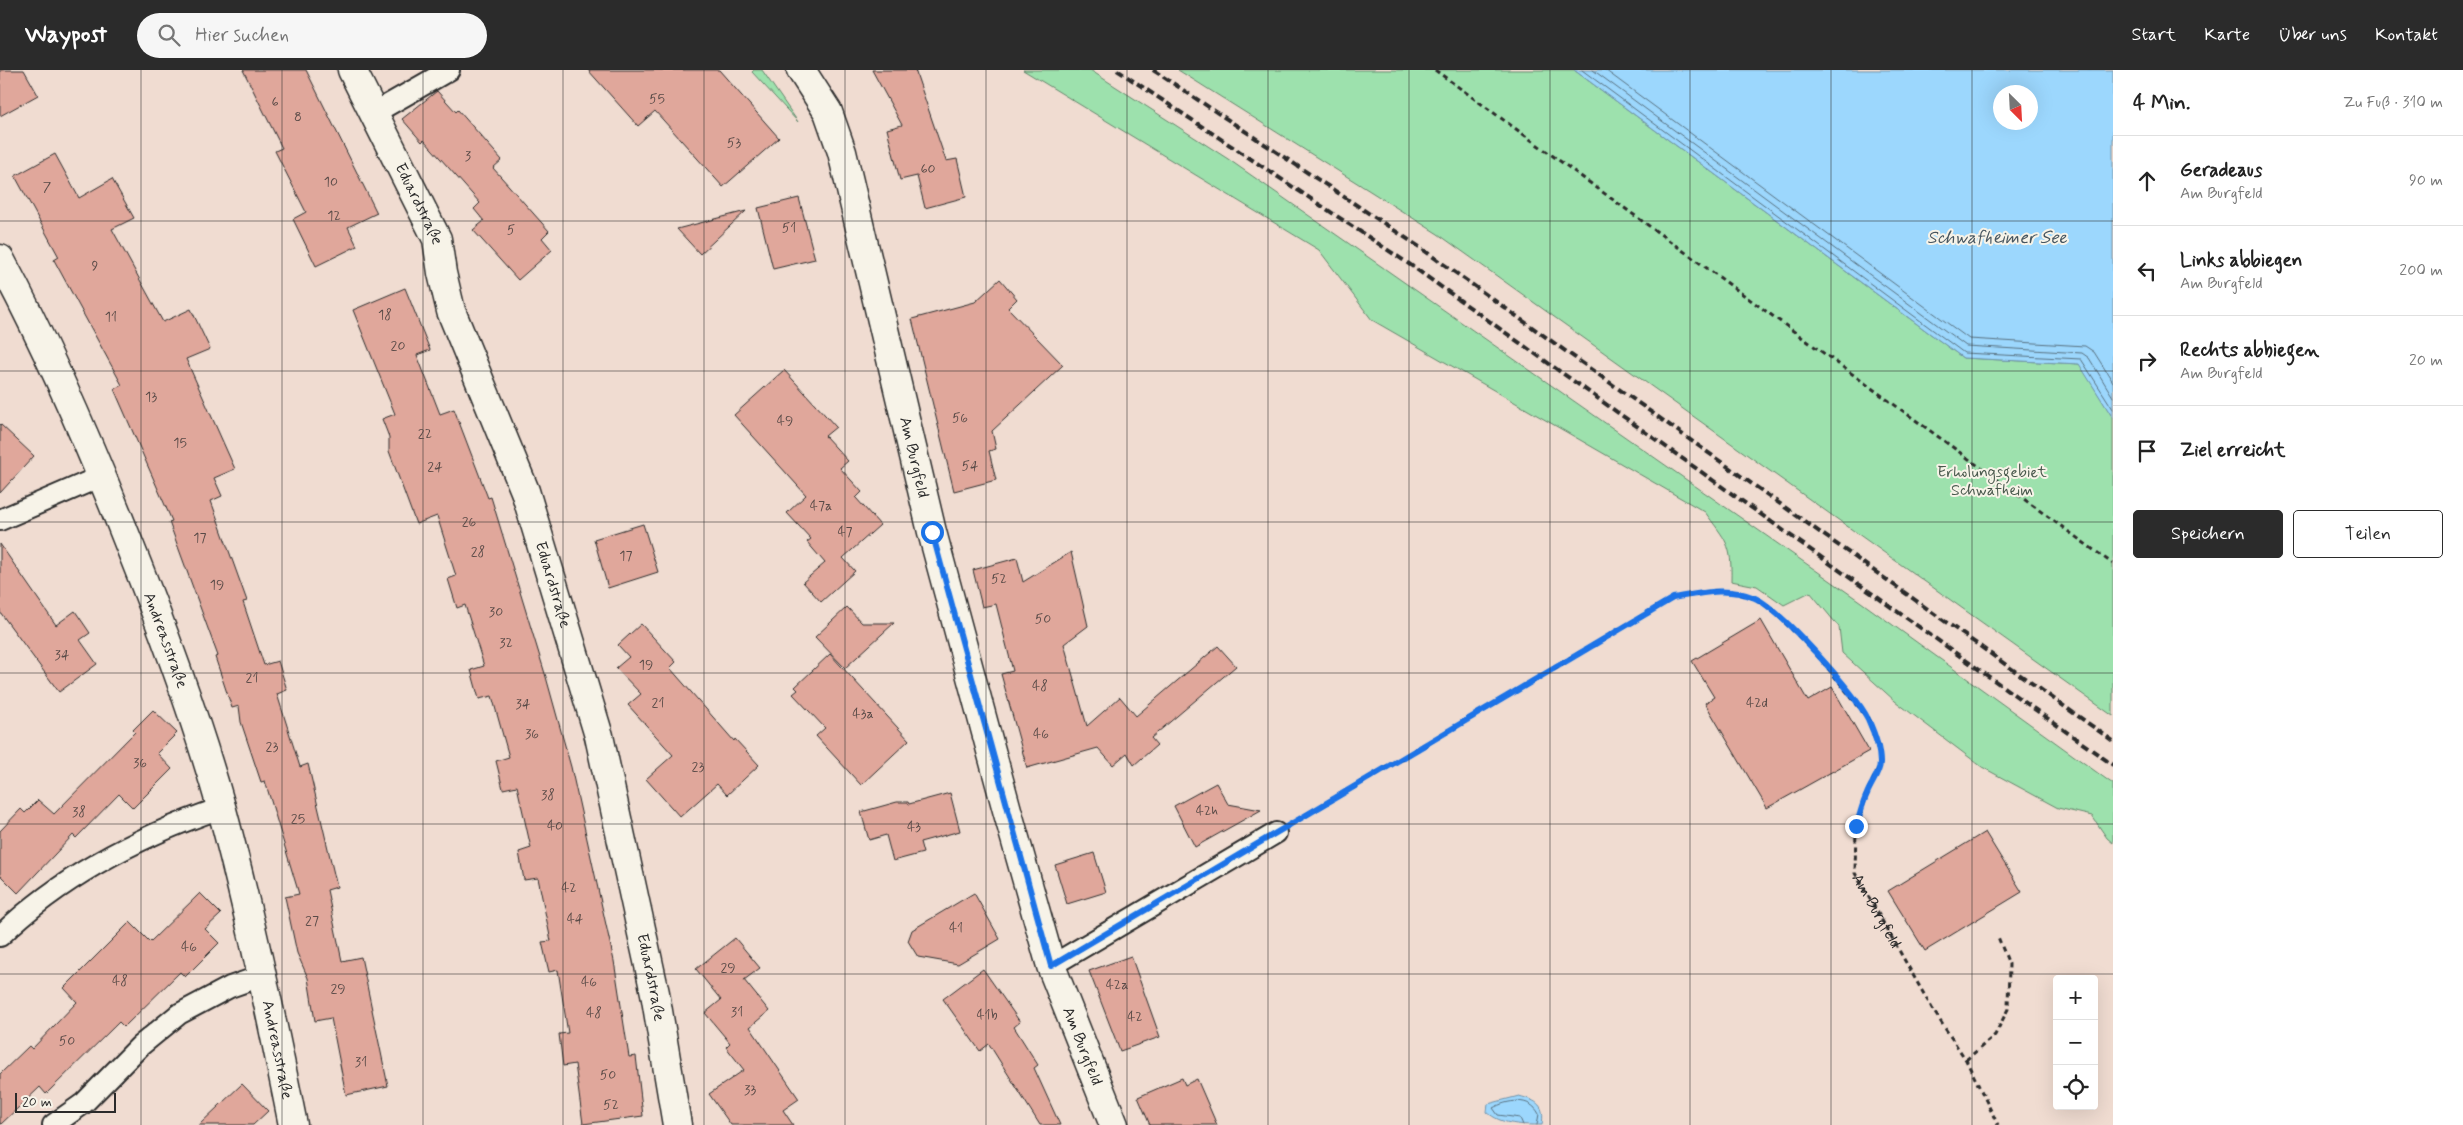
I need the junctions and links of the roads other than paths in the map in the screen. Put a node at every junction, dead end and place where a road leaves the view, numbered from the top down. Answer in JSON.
{"nodes":[{"id":1,"x":352,"y":70,"type":"edge"},
{"id":2,"x":449,"y":70,"type":"edge"},
{"id":3,"x":801,"y":70,"type":"edge"},
{"id":4,"x":374,"y":113,"type":"junction"},
{"id":5,"x":0,"y":259,"type":"edge"},
{"id":6,"x":102,"y":476,"type":"junction"},
{"id":7,"x":0,"y":520,"type":"edge"},
{"id":8,"x":221,"y":808,"type":"junction"},
{"id":9,"x":1276,"y":833,"type":"road end"},
{"id":10,"x":0,"y":936,"type":"edge"},
{"id":11,"x":1051,"y":966,"type":"junction"},
{"id":12,"x":264,"y":975,"type":"junction"},
{"id":13,"x":1110,"y":1124,"type":"edge"},
{"id":14,"x":53,"y":1125,"type":"edge"},
{"id":15,"x":293,"y":1125,"type":"edge"},
{"id":16,"x":677,"y":1125,"type":"edge"}],
"edges":[{"from":1,"to":4,"type":"street","name":"Eduardstraße"},
{"from":2,"to":4,"type":"lane"},
{"from":3,"to":11,"type":"street","name":"Am Burgfeld"},
{"from":4,"to":16,"type":"street","name":"Eduardstraße"},
{"from":5,"to":6,"type":"street","name":"Andreasstraße"},
{"from":6,"to":7,"type":"lane"},
{"from":6,"to":8,"type":"street","name":"Andreasstraße"},
{"from":8,"to":10,"type":"lane"},
{"from":8,"to":12,"type":"street","name":"Andreasstraße"},
{"from":9,"to":11,"type":"lane"},
{"from":11,"to":13,"type":"street","name":"Am Burgfeld"},
{"from":12,"to":14,"type":"lane","name":"Andreasstraße"},
{"from":12,"to":15,"type":"street","name":"Andreasstraße"}]}
